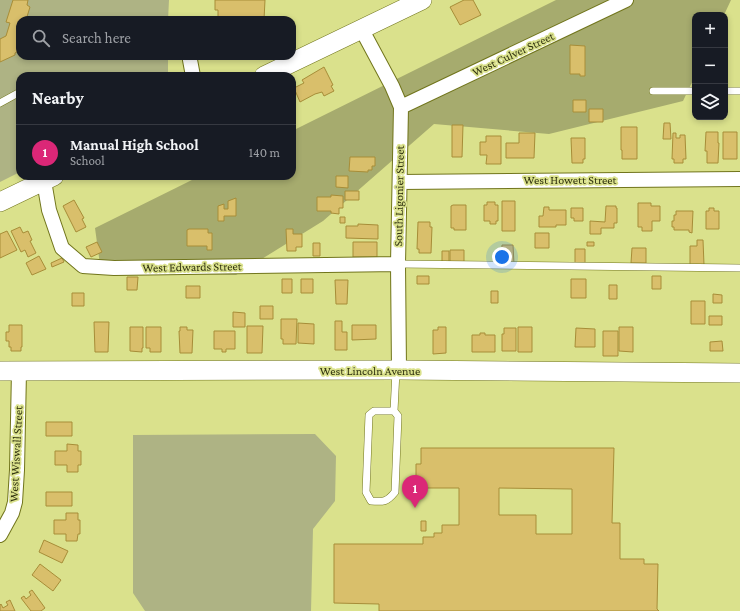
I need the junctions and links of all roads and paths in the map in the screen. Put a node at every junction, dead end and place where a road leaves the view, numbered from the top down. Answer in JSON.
{"nodes":[{"id":1,"x":422,"y":0,"type":"edge"},
{"id":2,"x":626,"y":0,"type":"edge"},
{"id":3,"x":362,"y":30,"type":"junction"},
{"id":4,"x":190,"y":60,"type":"dead end"},
{"id":5,"x":192,"y":72,"type":"edge"},
{"id":6,"x":273,"y":72,"type":"edge"},
{"id":7,"x":653,"y":91,"type":"dead end"},
{"id":8,"x":692,"y":91,"type":"edge"},
{"id":9,"x":728,"y":91,"type":"edge"},
{"id":10,"x":740,"y":92,"type":"edge"},
{"id":11,"x":16,"y":94,"type":"edge"},
{"id":12,"x":0,"y":103,"type":"edge"},
{"id":13,"x":401,"y":107,"type":"junction"},
{"id":14,"x":740,"y":178,"type":"edge"},
{"id":15,"x":45,"y":180,"type":"edge"},
{"id":16,"x":49,"y":180,"type":"edge"},
{"id":17,"x":400,"y":182,"type":"junction"},
{"id":18,"x":0,"y":202,"type":"edge"},
{"id":19,"x":398,"y":264,"type":"junction"},
{"id":20,"x":740,"y":268,"type":"edge"},
{"id":21,"x":397,"y":370,"type":"junction"},
{"id":22,"x":9,"y":371,"type":"edge"},
{"id":23,"x":740,"y":373,"type":"edge"},
{"id":24,"x":394,"y":411,"type":"junction"},
{"id":25,"x":0,"y":535,"type":"edge"}],
"edges":[{"from":1,"to":3,"type":"main road"},
{"from":2,"to":13,"type":"street","name":"West Culver Street"},
{"from":3,"to":6,"type":"main road"},
{"from":3,"to":13,"type":"street","name":"South Ligonier Street"},
{"from":4,"to":5,"type":"street"},
{"from":7,"to":8,"type":"lane"},
{"from":9,"to":10,"type":"lane"},
{"from":11,"to":12,"type":"lane"},
{"from":13,"to":17,"type":"street","name":"South Ligonier Street"},
{"from":14,"to":17,"type":"street","name":"West Howett Street"},
{"from":15,"to":18,"type":"main road"},
{"from":16,"to":19,"type":"street","name":"West Edwards Street"},
{"from":17,"to":19,"type":"street","name":"South Ligonier Street"},
{"from":19,"to":20,"type":"lane"},
{"from":19,"to":21,"type":"street","name":"South Ligonier Street"},
{"from":21,"to":22,"type":"main road","name":"West Lincoln Avenue"},
{"from":21,"to":23,"type":"main road","name":"West Lincoln Avenue"},
{"from":21,"to":24,"type":"lane"},
{"from":22,"to":25,"type":"street","name":"West Wiswall Street"},
{"from":24,"to":24,"type":"lane"}]}
